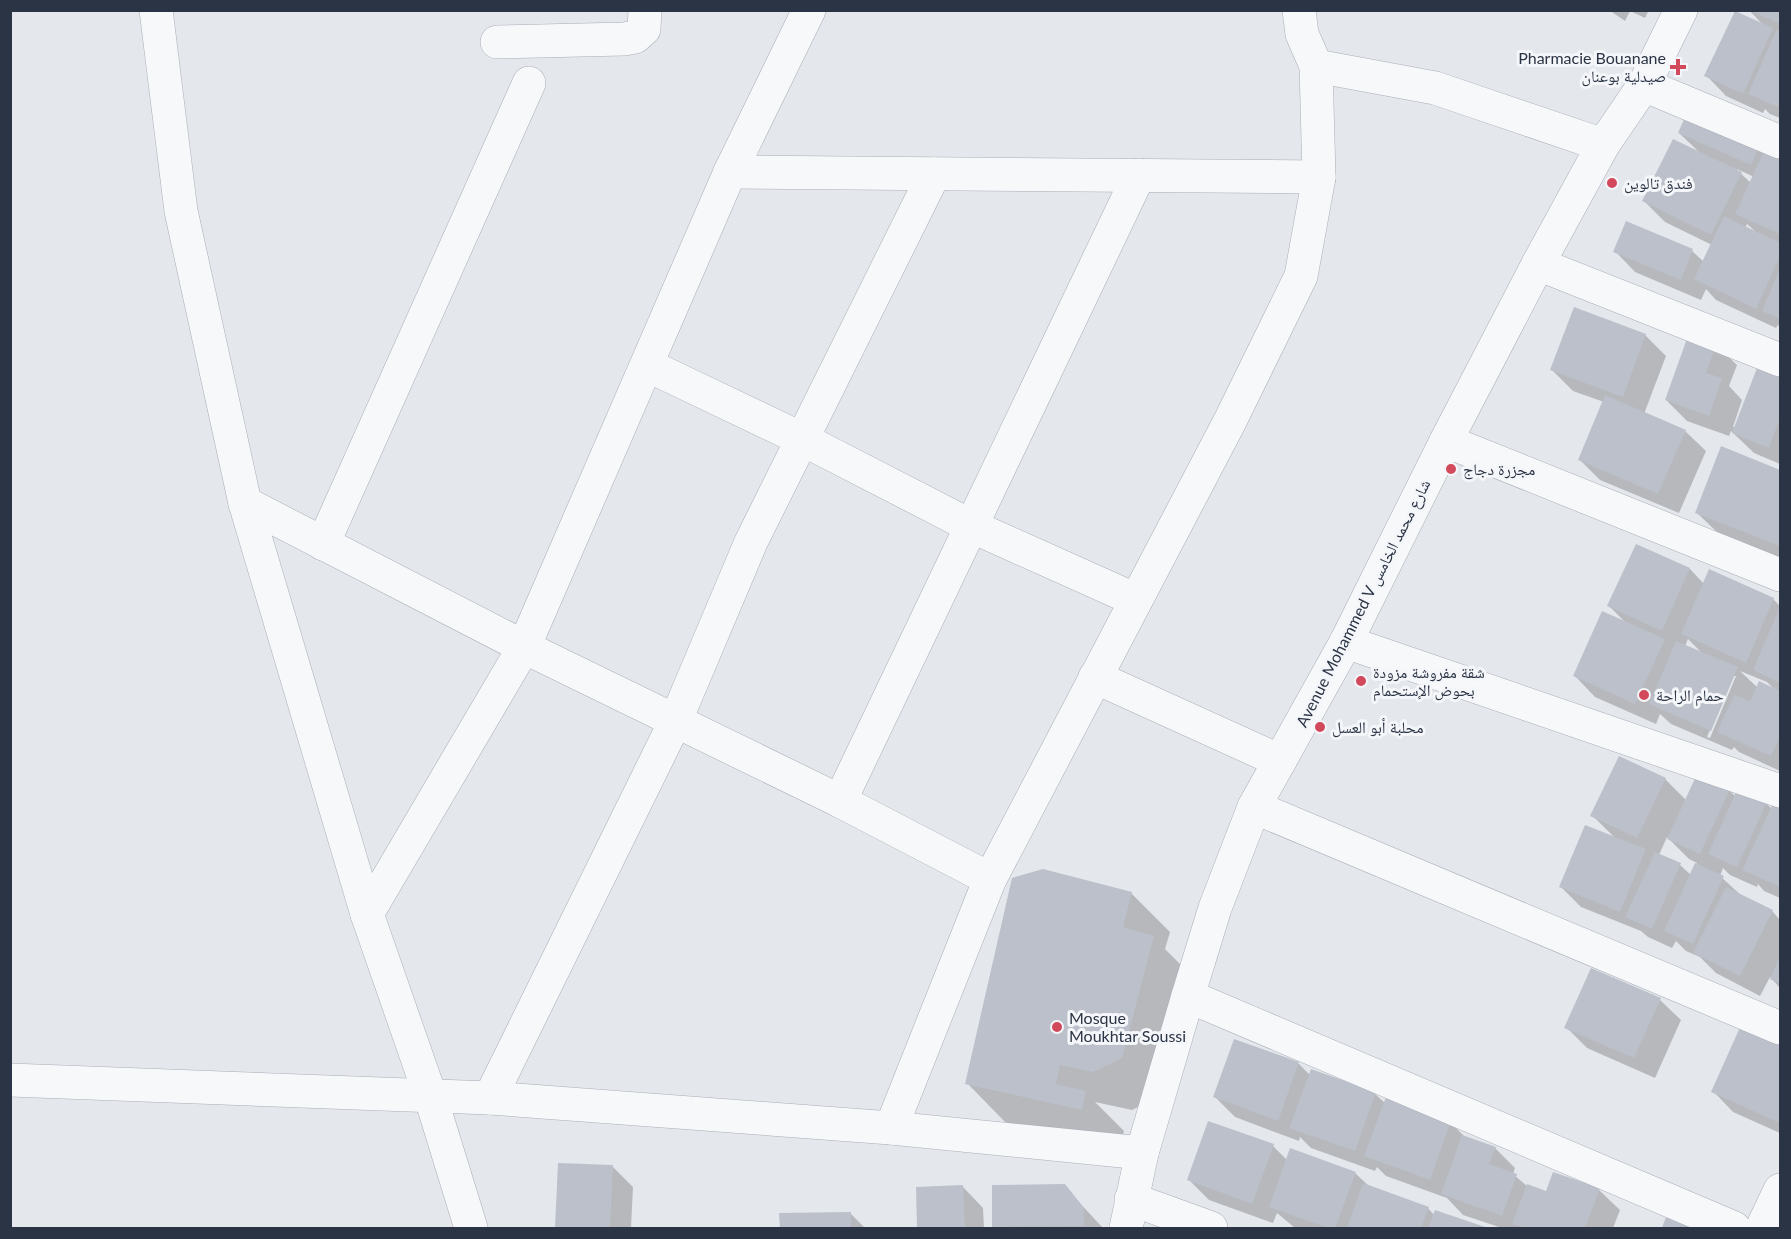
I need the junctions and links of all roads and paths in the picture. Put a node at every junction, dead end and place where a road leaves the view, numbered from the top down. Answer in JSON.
{"nodes":[{"id":1,"x":156,"y":10,"type":"edge"},
{"id":2,"x":645,"y":10,"type":"edge"},
{"id":3,"x":809,"y":10,"type":"edge"},
{"id":4,"x":1299,"y":10,"type":"edge"},
{"id":5,"x":1681,"y":10,"type":"edge"},
{"id":6,"x":497,"y":42,"type":"dead end"},
{"id":7,"x":1316,"y":66,"type":"junction"},
{"id":8,"x":529,"y":83,"type":"dead end"},
{"id":9,"x":1644,"y":85,"type":"junction"},
{"id":10,"x":1780,"y":142,"type":"edge"},
{"id":11,"x":1603,"y":145,"type":"junction"},
{"id":12,"x":730,"y":172,"type":"junction"},
{"id":13,"x":934,"y":174,"type":"junction"},
{"id":14,"x":1139,"y":175,"type":"junction"},
{"id":15,"x":1318,"y":177,"type":"junction"},
{"id":16,"x":1538,"y":264,"type":"junction"},
{"id":17,"x":1780,"y":360,"type":"edge"},
{"id":18,"x":647,"y":365,"type":"junction"},
{"id":19,"x":802,"y":439,"type":"junction"},
{"id":20,"x":1446,"y":441,"type":"junction"},
{"id":21,"x":245,"y":503,"type":"junction"},
{"id":22,"x":971,"y":526,"type":"junction"},
{"id":23,"x":323,"y":544,"type":"junction"},
{"id":24,"x":1780,"y":575,"type":"edge"},
{"id":25,"x":1136,"y":600,"type":"junction"},
{"id":26,"x":1346,"y":642,"type":"junction"},
{"id":27,"x":524,"y":647,"type":"junction"},
{"id":28,"x":1095,"y":677,"type":"junction"},
{"id":29,"x":675,"y":722,"type":"junction"},
{"id":30,"x":1280,"y":761,"type":"junction"},
{"id":31,"x":1780,"y":791,"type":"edge"},
{"id":32,"x":840,"y":801,"type":"junction"},
{"id":33,"x":1254,"y":807,"type":"junction"},
{"id":34,"x":990,"y":879,"type":"junction"},
{"id":35,"x":368,"y":914,"type":"junction"},
{"id":36,"x":1188,"y":996,"type":"junction"},
{"id":37,"x":1780,"y":1028,"type":"edge"},
{"id":38,"x":10,"y":1080,"type":"edge"},
{"id":39,"x":430,"y":1095,"type":"junction"},
{"id":40,"x":490,"y":1098,"type":"junction"},
{"id":41,"x":891,"y":1128,"type":"junction"},
{"id":42,"x":1142,"y":1153,"type":"junction"},
{"id":43,"x":1780,"y":1190,"type":"edge"},
{"id":44,"x":1128,"y":1214,"type":"edge"},
{"id":45,"x":471,"y":1228,"type":"edge"},
{"id":46,"x":1210,"y":1228,"type":"edge"},
{"id":47,"x":1734,"y":1228,"type":"edge"},
{"id":48,"x":1762,"y":1228,"type":"edge"}],
"edges":[{"from":1,"to":21,"type":"street"},
{"from":2,"to":6,"type":"street"},
{"from":3,"to":12,"type":"street"},
{"from":4,"to":7,"type":"street"},
{"from":5,"to":9,"type":"street","name":"Avenue Mohammed V شارع محمد الخامس"},
{"from":7,"to":11,"type":"street"},
{"from":7,"to":15,"type":"street"},
{"from":8,"to":23,"type":"street"},
{"from":9,"to":10,"type":"street"},
{"from":9,"to":11,"type":"street","name":"Avenue Mohammed V شارع محمد الخامس"},
{"from":11,"to":16,"type":"street","name":"Avenue Mohammed V شارع محمد الخامس"},
{"from":12,"to":13,"type":"street"},
{"from":12,"to":18,"type":"street"},
{"from":13,"to":14,"type":"street"},
{"from":13,"to":19,"type":"street"},
{"from":14,"to":15,"type":"street"},
{"from":14,"to":22,"type":"street"},
{"from":15,"to":25,"type":"street"},
{"from":16,"to":17,"type":"street"},
{"from":16,"to":20,"type":"street","name":"Avenue Mohammed V شارع محمد الخامس"},
{"from":18,"to":19,"type":"street"},
{"from":18,"to":27,"type":"street"},
{"from":19,"to":22,"type":"street"},
{"from":19,"to":29,"type":"street"},
{"from":20,"to":24,"type":"street"},
{"from":20,"to":26,"type":"street","name":"Avenue Mohammed V شارع محمد الخامس"},
{"from":21,"to":23,"type":"street"},
{"from":21,"to":35,"type":"street"},
{"from":22,"to":25,"type":"street"},
{"from":22,"to":32,"type":"street"},
{"from":23,"to":27,"type":"street"},
{"from":25,"to":28,"type":"street"},
{"from":26,"to":30,"type":"street","name":"Avenue Mohammed V شارع محمد الخامس"},
{"from":26,"to":31,"type":"street"},
{"from":27,"to":29,"type":"street"},
{"from":27,"to":35,"type":"street"},
{"from":28,"to":30,"type":"street"},
{"from":28,"to":34,"type":"street"},
{"from":29,"to":32,"type":"street"},
{"from":29,"to":40,"type":"street"},
{"from":30,"to":33,"type":"street","name":"Avenue Mohammed V شارع محمد الخامس"},
{"from":32,"to":34,"type":"street"},
{"from":33,"to":36,"type":"street","name":"Avenue Mohammed V شارع محمد الخامس"},
{"from":33,"to":37,"type":"street"},
{"from":34,"to":41,"type":"street"},
{"from":35,"to":39,"type":"street"},
{"from":36,"to":42,"type":"street","name":"Avenue Mohammed V شارع محمد الخامس"},
{"from":36,"to":47,"type":"street"},
{"from":38,"to":39,"type":"street"},
{"from":39,"to":40,"type":"street"},
{"from":39,"to":45,"type":"street"},
{"from":40,"to":41,"type":"street"},
{"from":41,"to":42,"type":"street"},
{"from":42,"to":44,"type":"street","name":"Avenue Mohammed V شارع محمد الخامس"},
{"from":43,"to":48,"type":"street"},
{"from":44,"to":46,"type":"street"}]}
